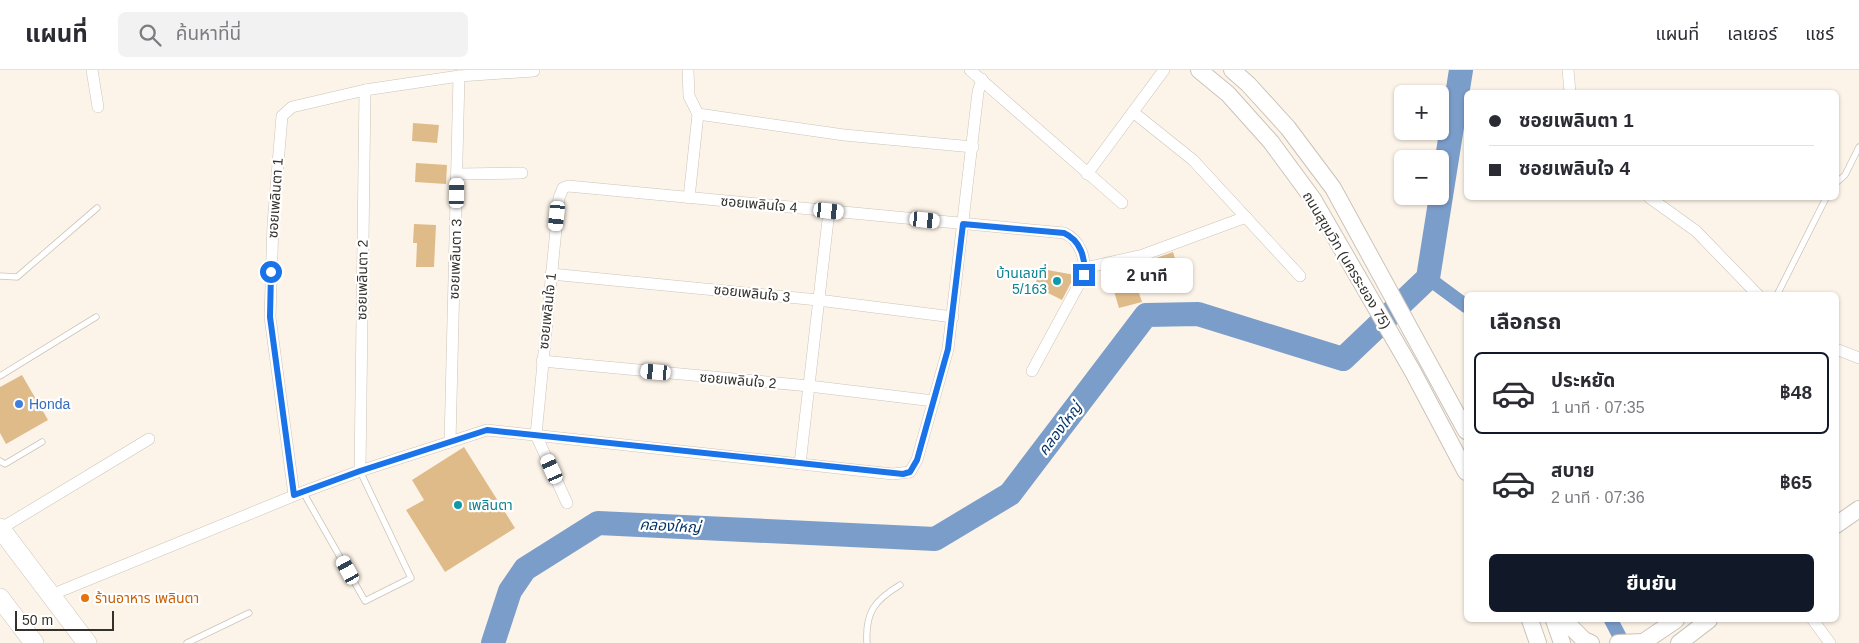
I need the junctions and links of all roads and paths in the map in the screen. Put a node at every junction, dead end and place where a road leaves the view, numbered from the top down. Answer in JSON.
{"nodes":[{"id":1,"x":92,"y":70,"type":"edge"},
{"id":2,"x":688,"y":70,"type":"edge"},
{"id":3,"x":970,"y":70,"type":"edge"},
{"id":4,"x":1164,"y":70,"type":"edge"},
{"id":5,"x":1199,"y":70,"type":"edge"},
{"id":6,"x":1232,"y":70,"type":"edge"},
{"id":7,"x":1568,"y":70,"type":"edge"},
{"id":8,"x":534,"y":71,"type":"edge"},
{"id":9,"x":459,"y":76,"type":"junction"},
{"id":10,"x":982,"y":79,"type":"junction"},
{"id":11,"x":365,"y":90,"type":"junction"},
{"id":12,"x":1570,"y":90,"type":"edge"},
{"id":13,"x":98,"y":107,"type":"dead end"},
{"id":14,"x":1133,"y":112,"type":"junction"},
{"id":15,"x":698,"y":114,"type":"junction"},
{"id":16,"x":973,"y":147,"type":"junction"},
{"id":17,"x":1859,"y":147,"type":"edge"},
{"id":18,"x":522,"y":172,"type":"dead end"},
{"id":19,"x":458,"y":174,"type":"junction"},
{"id":20,"x":1087,"y":174,"type":"junction"},
{"id":21,"x":1839,"y":180,"type":"edge"},
{"id":22,"x":563,"y":188,"type":"joint"},
{"id":23,"x":689,"y":198,"type":"junction"},
{"id":24,"x":1653,"y":200,"type":"edge"},
{"id":25,"x":1825,"y":200,"type":"edge"},
{"id":26,"x":1122,"y":204,"type":"dead end"},
{"id":27,"x":96,"y":208,"type":"dead end"},
{"id":28,"x":829,"y":211,"type":"junction"},
{"id":29,"x":1246,"y":217,"type":"junction"},
{"id":30,"x":963,"y":224,"type":"junction"},
{"id":31,"x":1085,"y":268,"type":"junction"},
{"id":32,"x":551,"y":274,"type":"junction"},
{"id":33,"x":0,"y":276,"type":"edge"},
{"id":34,"x":1300,"y":276,"type":"dead end"},
{"id":35,"x":1755,"y":292,"type":"edge"},
{"id":36,"x":1779,"y":292,"type":"edge"},
{"id":37,"x":818,"y":300,"type":"junction"},
{"id":38,"x":96,"y":317,"type":"dead end"},
{"id":39,"x":953,"y":317,"type":"junction"},
{"id":40,"x":1839,"y":350,"type":"edge"},
{"id":41,"x":1859,"y":358,"type":"edge"},
{"id":42,"x":542,"y":362,"type":"junction"},
{"id":43,"x":1032,"y":371,"type":"dead end"},
{"id":44,"x":0,"y":376,"type":"edge"},
{"id":45,"x":809,"y":386,"type":"junction"},
{"id":46,"x":934,"y":401,"type":"junction"},
{"id":47,"x":1464,"y":427,"type":"edge"},
{"id":48,"x":536,"y":435,"type":"junction"},
{"id":49,"x":148,"y":440,"type":"dead end"},
{"id":50,"x":42,"y":442,"type":"dead end"},
{"id":51,"x":450,"y":442,"type":"junction"},
{"id":52,"x":0,"y":461,"type":"edge"},
{"id":53,"x":800,"y":464,"type":"junction"},
{"id":54,"x":1464,"y":468,"type":"edge"},
{"id":55,"x":360,"y":471,"type":"junction"},
{"id":56,"x":299,"y":493,"type":"junction"},
{"id":57,"x":567,"y":503,"type":"dead end"},
{"id":58,"x":1859,"y":509,"type":"edge"},
{"id":59,"x":1839,"y":522,"type":"edge"},
{"id":60,"x":0,"y":528,"type":"edge"},
{"id":61,"x":900,"y":585,"type":"dead end"},
{"id":62,"x":50,"y":595,"type":"junction"},
{"id":63,"x":0,"y":598,"type":"edge"},
{"id":64,"x":249,"y":613,"type":"dead end"},
{"id":65,"x":1531,"y":622,"type":"edge"},
{"id":66,"x":1555,"y":622,"type":"edge"},
{"id":67,"x":1566,"y":622,"type":"edge"},
{"id":68,"x":1706,"y":622,"type":"edge"},
{"id":69,"x":1814,"y":622,"type":"edge"},
{"id":70,"x":1672,"y":623,"type":"edge"},
{"id":71,"x":1643,"y":642,"type":"edge"},
{"id":72,"x":34,"y":643,"type":"edge"},
{"id":73,"x":87,"y":643,"type":"edge"},
{"id":74,"x":187,"y":643,"type":"edge"},
{"id":75,"x":867,"y":643,"type":"edge"},
{"id":76,"x":1538,"y":643,"type":"edge"},
{"id":77,"x":1562,"y":643,"type":"edge"},
{"id":78,"x":1591,"y":643,"type":"edge"},
{"id":79,"x":1618,"y":643,"type":"edge"},
{"id":80,"x":1680,"y":643,"type":"edge"},
{"id":81,"x":1830,"y":643,"type":"edge"}],
"edges":[{"from":1,"to":13,"type":"street"},
{"from":2,"to":15,"type":"street"},
{"from":3,"to":10,"type":"street"},
{"from":4,"to":14,"type":"street"},
{"from":5,"to":54,"type":"street","name":"ถนนสุขุมวิท (นครระยอง 75)"},
{"from":6,"to":47,"type":"street","name":"ถนนสุขุมวิท (นครระยอง 75)"},
{"from":7,"to":12,"type":"street"},
{"from":8,"to":9,"type":"street"},
{"from":9,"to":11,"type":"street"},
{"from":9,"to":19,"type":"street","name":"ซอยเพลินตา 3"},
{"from":10,"to":16,"type":"street"},
{"from":10,"to":20,"type":"street"},
{"from":11,"to":55,"type":"street","name":"ซอยเพลินตา 2"},
{"from":11,"to":56,"type":"street","name":"ซอยเพลินตา 1"},
{"from":14,"to":20,"type":"street"},
{"from":14,"to":29,"type":"street"},
{"from":15,"to":16,"type":"street"},
{"from":15,"to":23,"type":"street"},
{"from":16,"to":30,"type":"street"},
{"from":17,"to":21,"type":"lane"},
{"from":18,"to":19,"type":"street"},
{"from":19,"to":51,"type":"street","name":"ซอยเพลินตา 3"},
{"from":20,"to":26,"type":"street"},
{"from":22,"to":23,"type":"street","name":"ซอยเพลินใจ 4"},
{"from":22,"to":32,"type":"street","name":"ซอยเพลินใจ 1"},
{"from":23,"to":28,"type":"street","name":"ซอยเพลินใจ 4"},
{"from":24,"to":35,"type":"street"},
{"from":25,"to":36,"type":"lane"},
{"from":27,"to":33,"type":"lane"},
{"from":28,"to":30,"type":"street","name":"ซอยเพลินใจ 4"},
{"from":28,"to":37,"type":"street"},
{"from":29,"to":31,"type":"street"},
{"from":29,"to":34,"type":"street"},
{"from":30,"to":31,"type":"street","name":"ซอยเพลินใจ 4"},
{"from":30,"to":39,"type":"street"},
{"from":31,"to":43,"type":"street"},
{"from":32,"to":37,"type":"street","name":"ซอยเพลินใจ 3"},
{"from":32,"to":42,"type":"street","name":"ซอยเพลินใจ 1"},
{"from":37,"to":39,"type":"street","name":"ซอยเพลินใจ 3"},
{"from":37,"to":45,"type":"street"},
{"from":38,"to":44,"type":"lane"},
{"from":39,"to":46,"type":"street"},
{"from":40,"to":41,"type":"street"},
{"from":42,"to":45,"type":"street","name":"ซอยเพลินใจ 2"},
{"from":42,"to":48,"type":"street","name":"ซอยเพลินใจ 1"},
{"from":45,"to":46,"type":"street","name":"ซอยเพลินใจ 2"},
{"from":45,"to":53,"type":"street"},
{"from":46,"to":53,"type":"street"},
{"from":48,"to":51,"type":"street"},
{"from":48,"to":53,"type":"street"},
{"from":48,"to":57,"type":"street"},
{"from":49,"to":60,"type":"street"},
{"from":50,"to":52,"type":"lane"},
{"from":51,"to":55,"type":"street"},
{"from":55,"to":56,"type":"street"},
{"from":55,"to":56,"type":"lane"},
{"from":56,"to":62,"type":"street"},
{"from":58,"to":59,"type":"street"},
{"from":60,"to":62,"type":"main road"},
{"from":61,"to":75,"type":"lane"},
{"from":62,"to":73,"type":"main road"},
{"from":63,"to":72,"type":"main road"},
{"from":64,"to":74,"type":"lane"},
{"from":65,"to":76,"type":"street"},
{"from":66,"to":77,"type":"street"},
{"from":67,"to":78,"type":"street"},
{"from":68,"to":80,"type":"street"},
{"from":69,"to":81,"type":"street"},
{"from":70,"to":71,"type":"street"},
{"from":71,"to":79,"type":"street"}]}
